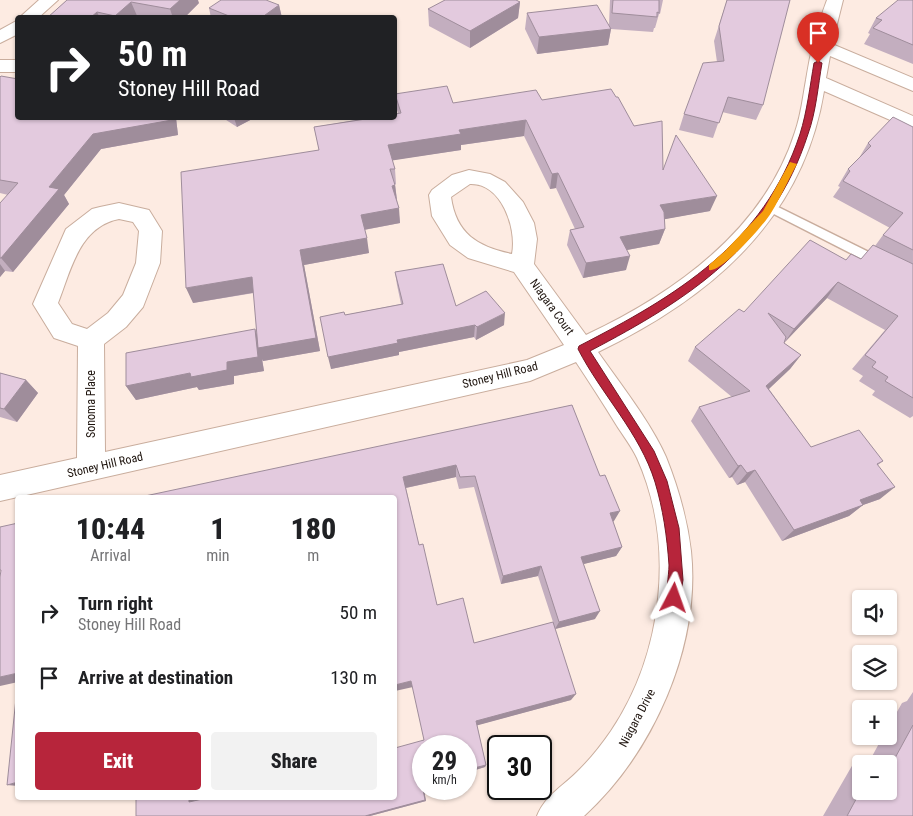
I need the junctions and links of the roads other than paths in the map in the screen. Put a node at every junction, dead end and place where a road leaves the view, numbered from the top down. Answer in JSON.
{"nodes":[{"id":1,"x":50,"y":0,"type":"edge"},
{"id":2,"x":835,"y":0,"type":"edge"},
{"id":3,"x":31,"y":15,"type":"edge"},
{"id":4,"x":15,"y":27,"type":"edge"},
{"id":5,"x":0,"y":38,"type":"edge"},
{"id":6,"x":821,"y":46,"type":"junction"},
{"id":7,"x":0,"y":66,"type":"edge"},
{"id":8,"x":15,"y":66,"type":"edge"},
{"id":9,"x":815,"y":80,"type":"junction"},
{"id":10,"x":913,"y":85,"type":"edge"},
{"id":11,"x":913,"y":124,"type":"edge"},
{"id":12,"x":770,"y":207,"type":"junction"},
{"id":13,"x":522,"y":265,"type":"dead end"},
{"id":14,"x":913,"y":280,"type":"edge"},
{"id":15,"x":91,"y":340,"type":"junction"},
{"id":16,"x":583,"y":349,"type":"junction"},
{"id":17,"x":91,"y":468,"type":"junction"},
{"id":18,"x":0,"y":488,"type":"edge"},
{"id":19,"x":556,"y":816,"type":"edge"}],
"edges":[{"from":1,"to":3,"type":"street"},
{"from":2,"to":6,"type":"street","name":"Stoney Hill Road"},
{"from":4,"to":5,"type":"street"},
{"from":6,"to":9,"type":"street","name":"Stoney Hill Road"},
{"from":6,"to":10,"type":"street"},
{"from":7,"to":8,"type":"street"},
{"from":9,"to":11,"type":"street"},
{"from":9,"to":12,"type":"street","name":"Stoney Hill Road"},
{"from":12,"to":14,"type":"lane"},
{"from":12,"to":16,"type":"street","name":"Stoney Hill Road"},
{"from":13,"to":16,"type":"street","name":"Niagara Court"},
{"from":15,"to":15,"type":"street"},
{"from":15,"to":17,"type":"street","name":"Sonoma Place"},
{"from":16,"to":17,"type":"street","name":"Stoney Hill Road"},
{"from":16,"to":19,"type":"street","name":"Niagara Drive"},
{"from":17,"to":18,"type":"street","name":"Stoney Hill Road"}]}
